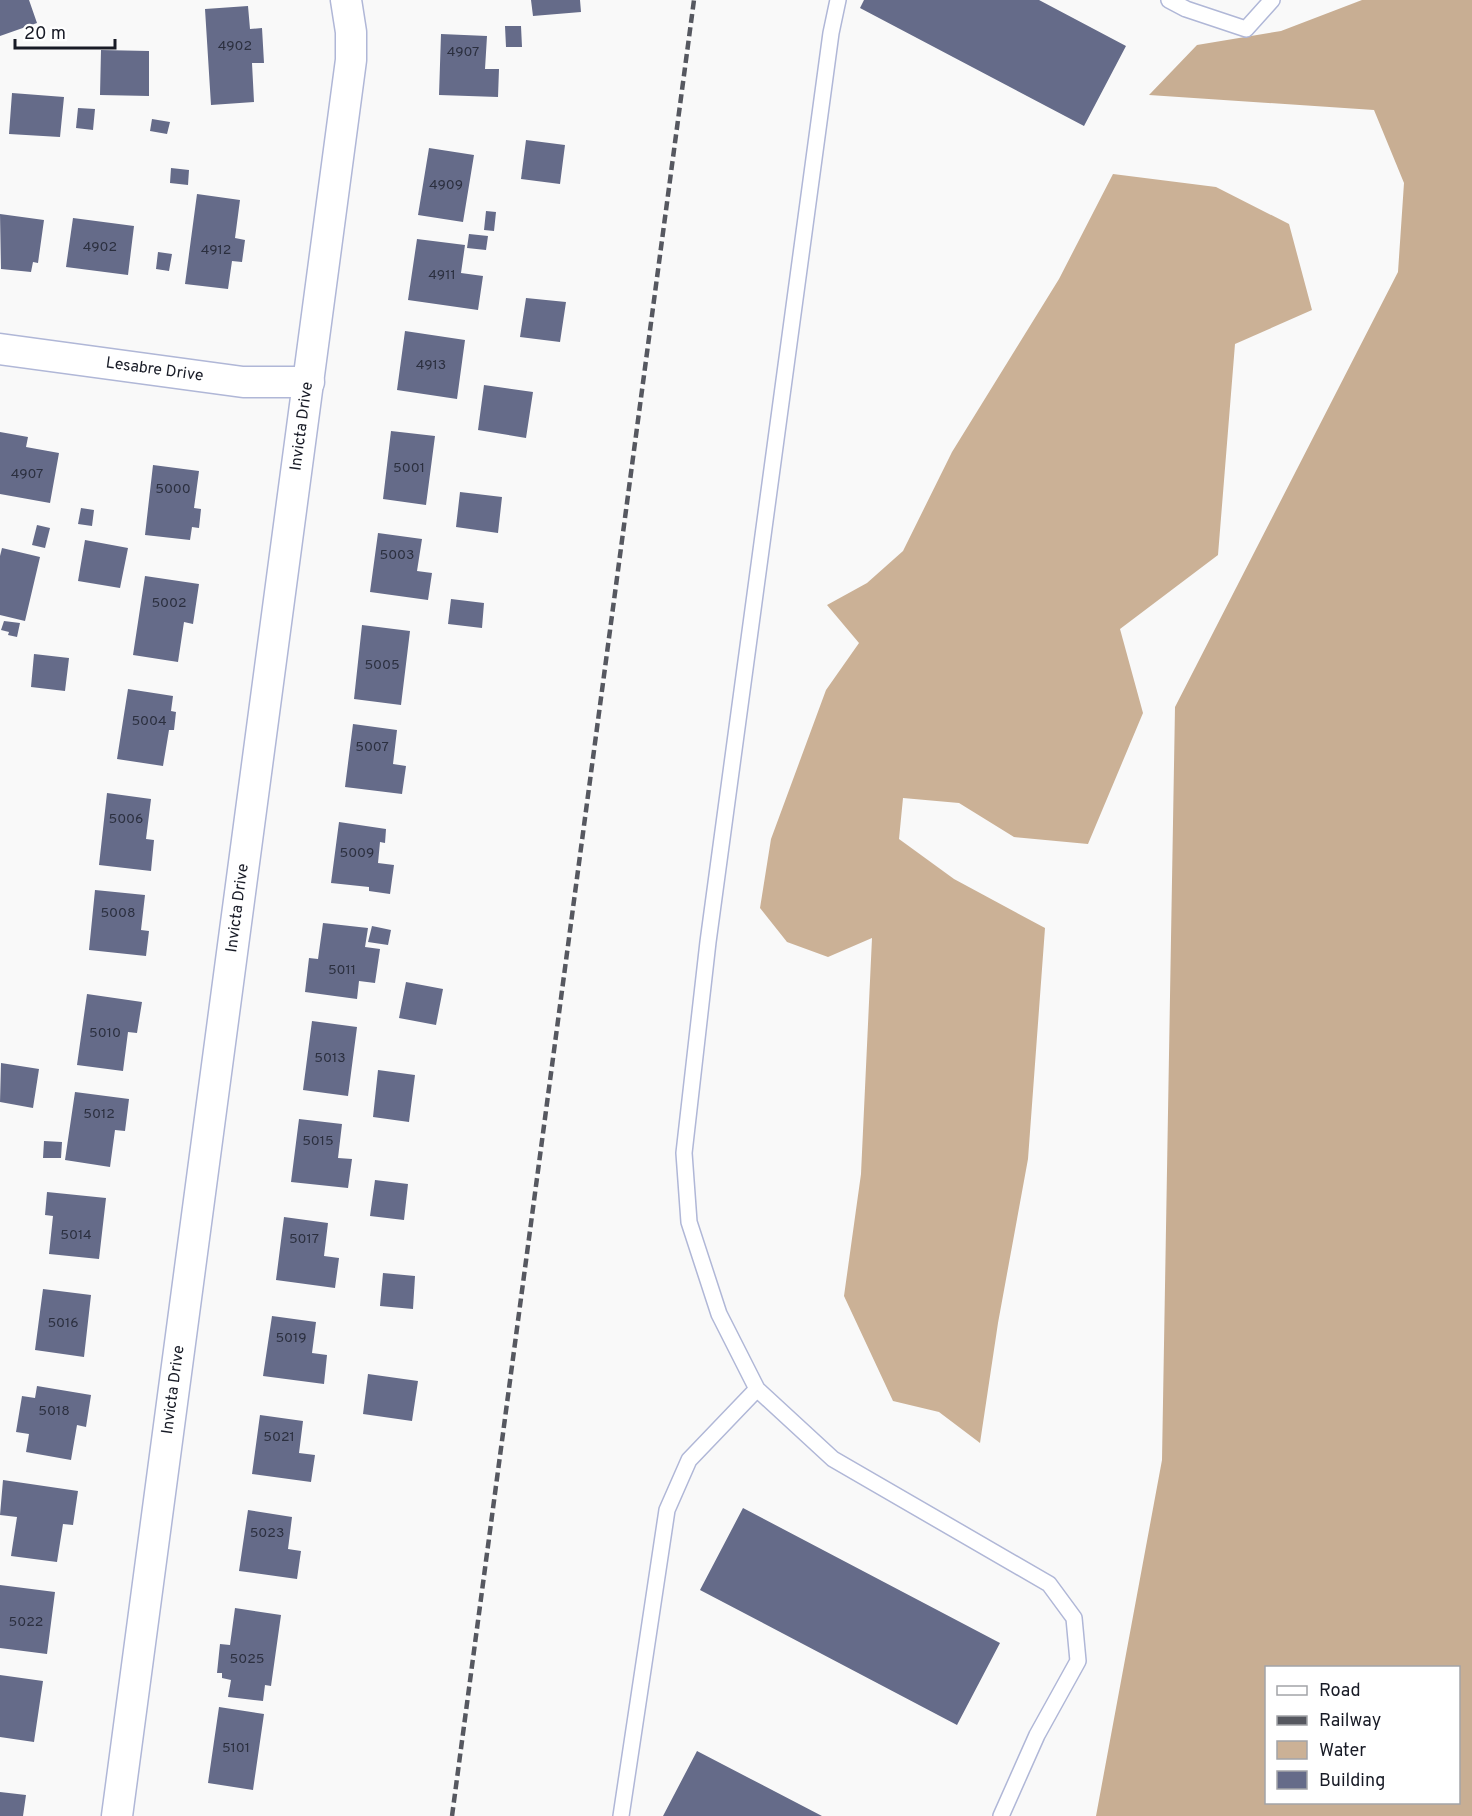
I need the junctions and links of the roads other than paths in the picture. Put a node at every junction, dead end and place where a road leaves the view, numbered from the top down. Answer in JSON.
{"nodes":[{"id":1,"x":346,"y":0,"type":"edge"},
{"id":2,"x":838,"y":0,"type":"edge"},
{"id":3,"x":1169,"y":0,"type":"edge"},
{"id":4,"x":1272,"y":0,"type":"edge"},
{"id":5,"x":0,"y":349,"type":"edge"},
{"id":6,"x":309,"y":382,"type":"junction"},
{"id":7,"x":757,"y":1389,"type":"junction"},
{"id":8,"x":117,"y":1816,"type":"edge"},
{"id":9,"x":621,"y":1816,"type":"edge"},
{"id":10,"x":1001,"y":1816,"type":"edge"}],
"edges":[{"from":1,"to":6,"type":"street","name":"Invicta Drive"},
{"from":2,"to":7,"type":"lane"},
{"from":3,"to":4,"type":"lane"},
{"from":5,"to":6,"type":"street","name":"Lesabre Drive"},
{"from":6,"to":8,"type":"street","name":"Invicta Drive"},
{"from":7,"to":9,"type":"lane"},
{"from":7,"to":10,"type":"lane"}]}
